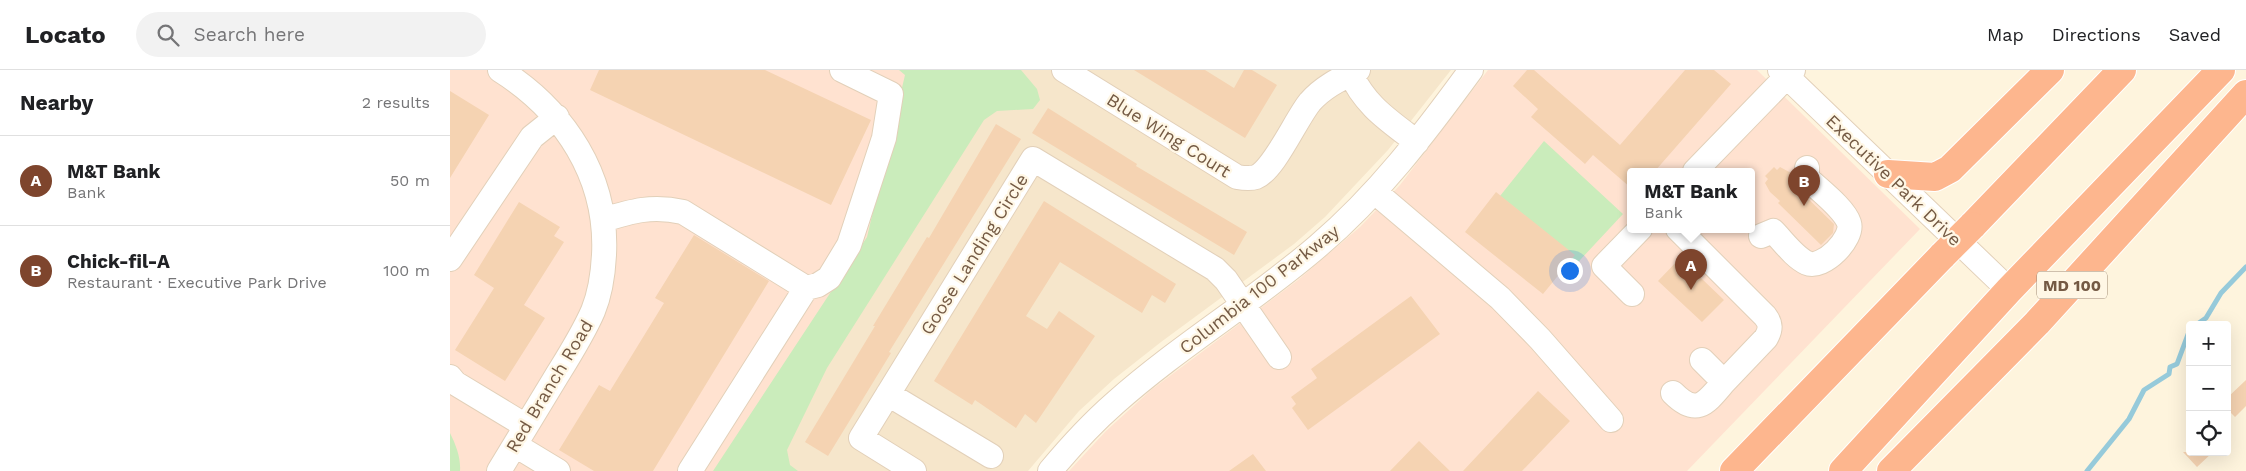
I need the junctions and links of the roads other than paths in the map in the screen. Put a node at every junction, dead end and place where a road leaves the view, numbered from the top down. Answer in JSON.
{"nodes":[{"id":1,"x":500,"y":70,"type":"edge"},
{"id":2,"x":842,"y":70,"type":"edge"},
{"id":3,"x":1064,"y":70,"type":"edge"},
{"id":4,"x":1471,"y":70,"type":"edge"},
{"id":5,"x":2050,"y":70,"type":"edge"},
{"id":6,"x":2122,"y":70,"type":"edge"},
{"id":7,"x":2221,"y":70,"type":"edge"},
{"id":8,"x":1352,"y":71,"type":"edge"},
{"id":9,"x":1787,"y":72,"type":"edge"},
{"id":10,"x":2246,"y":94,"type":"edge"},
{"id":11,"x":557,"y":117,"type":"junction"},
{"id":12,"x":1417,"y":142,"type":"junction"},
{"id":13,"x":1698,"y":168,"type":"edge"},
{"id":14,"x":1807,"y":168,"type":"dead end"},
{"id":15,"x":1888,"y":174,"type":"junction"},
{"id":16,"x":1375,"y":192,"type":"junction"},
{"id":17,"x":603,"y":220,"type":"junction"},
{"id":18,"x":1636,"y":233,"type":"edge"},
{"id":19,"x":1682,"y":233,"type":"edge"},
{"id":20,"x":1761,"y":236,"type":"dead end"},
{"id":21,"x":450,"y":259,"type":"edge"},
{"id":22,"x":806,"y":288,"type":"junction"},
{"id":23,"x":2009,"y":290,"type":"junction"},
{"id":24,"x":1632,"y":294,"type":"dead end"},
{"id":25,"x":1243,"y":305,"type":"junction"},
{"id":26,"x":1279,"y":357,"type":"dead end"},
{"id":27,"x":1702,"y":360,"type":"dead end"},
{"id":28,"x":450,"y":377,"type":"edge"},
{"id":29,"x":1724,"y":382,"type":"junction"},
{"id":30,"x":1673,"y":393,"type":"dead end"},
{"id":31,"x":888,"y":394,"type":"junction"},
{"id":32,"x":1611,"y":420,"type":"dead end"},
{"id":33,"x":520,"y":435,"type":"junction"},
{"id":34,"x":990,"y":456,"type":"dead end"},
{"id":35,"x":498,"y":471,"type":"edge"},
{"id":36,"x":558,"y":471,"type":"edge"},
{"id":37,"x":690,"y":471,"type":"edge"},
{"id":38,"x":914,"y":471,"type":"edge"},
{"id":39,"x":1050,"y":471,"type":"edge"},
{"id":40,"x":1734,"y":471,"type":"edge"},
{"id":41,"x":1842,"y":471,"type":"edge"},
{"id":42,"x":1891,"y":471,"type":"edge"}],
"edges":[{"from":1,"to":11,"type":"street","name":"Red Branch Road"},
{"from":2,"to":22,"type":"street"},
{"from":3,"to":8,"type":"street","name":"Blue Wing Court"},
{"from":4,"to":12,"type":"street","name":"Columbia 100 Parkway"},
{"from":5,"to":15,"type":"highway"},
{"from":6,"to":40,"type":"highway","bridge":true},
{"from":7,"to":23,"type":"highway"},
{"from":8,"to":12,"type":"street","name":"Blue Wing Court"},
{"from":9,"to":13,"type":"street"},
{"from":9,"to":15,"type":"street","name":"Executive Park Drive"},
{"from":10,"to":42,"type":"highway","number":"MD 100"},
{"from":11,"to":17,"type":"street","name":"Red Branch Road"},
{"from":11,"to":21,"type":"street"},
{"from":12,"to":16,"type":"street","name":"Columbia 100 Parkway"},
{"from":14,"to":20,"type":"street"},
{"from":15,"to":23,"type":"street","name":"Executive Park Drive"},
{"from":16,"to":25,"type":"street","name":"Columbia 100 Parkway"},
{"from":16,"to":32,"type":"street"},
{"from":17,"to":22,"type":"street"},
{"from":17,"to":33,"type":"street","name":"Red Branch Road"},
{"from":18,"to":24,"type":"street"},
{"from":19,"to":29,"type":"street"},
{"from":22,"to":37,"type":"street"},
{"from":23,"to":41,"type":"highway"},
{"from":25,"to":26,"type":"street"},
{"from":25,"to":31,"type":"street","name":"Goose Landing Circle"},
{"from":25,"to":39,"type":"street","name":"Columbia 100 Parkway"},
{"from":27,"to":29,"type":"street"},
{"from":28,"to":33,"type":"street"},
{"from":29,"to":30,"type":"street"},
{"from":31,"to":34,"type":"street"},
{"from":31,"to":38,"type":"street","name":"Goose Landing Circle"},
{"from":33,"to":35,"type":"street","name":"Red Branch Road"},
{"from":33,"to":36,"type":"street"}]}
